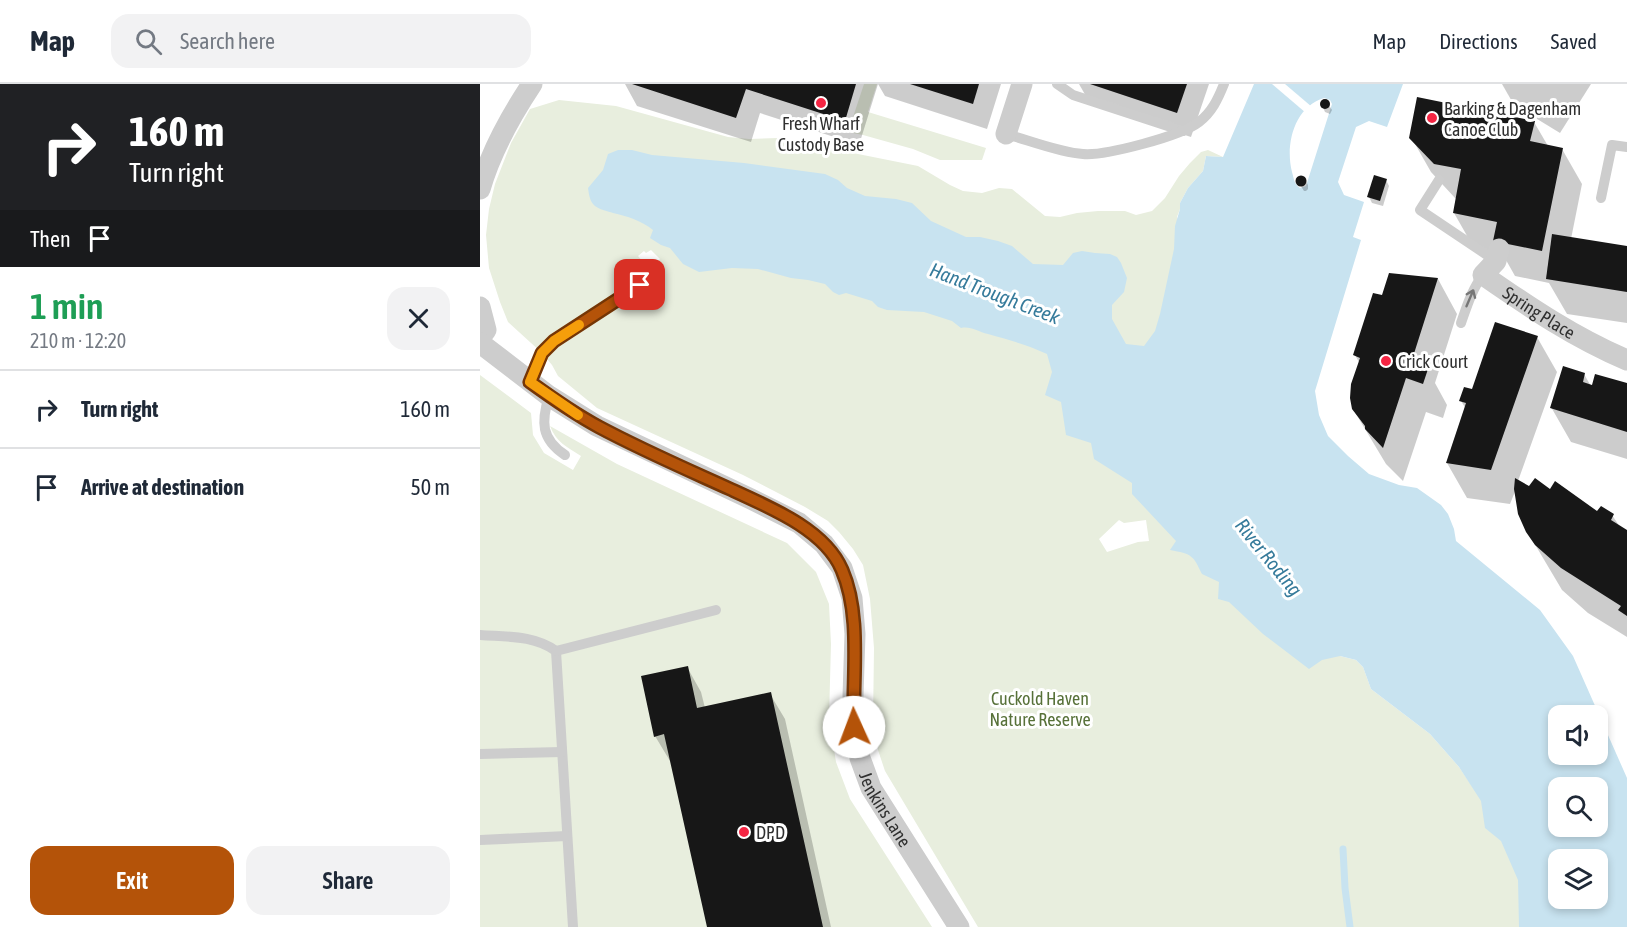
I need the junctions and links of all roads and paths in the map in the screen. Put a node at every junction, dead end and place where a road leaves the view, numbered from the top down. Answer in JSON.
{"nodes":[{"id":1,"x":532,"y":84,"type":"edge"},
{"id":2,"x":1022,"y":84,"type":"edge"},
{"id":3,"x":1057,"y":84,"type":"edge"},
{"id":4,"x":1224,"y":84,"type":"edge"},
{"id":5,"x":1183,"y":131,"type":"junction"},
{"id":6,"x":1006,"y":134,"type":"joint"},
{"id":7,"x":1627,"y":147,"type":"edge"},
{"id":8,"x":1439,"y":180,"type":"dead end"},
{"id":9,"x":480,"y":189,"type":"edge"},
{"id":10,"x":1601,"y":198,"type":"dead end"},
{"id":11,"x":1493,"y":262,"type":"junction"},
{"id":12,"x":640,"y":285,"type":"dead end"},
{"id":13,"x":480,"y":307,"type":"edge"},
{"id":14,"x":1461,"y":323,"type":"dead end"},
{"id":15,"x":480,"y":340,"type":"edge"},
{"id":16,"x":1627,"y":360,"type":"edge"},
{"id":17,"x":530,"y":382,"type":"junction"},
{"id":18,"x":549,"y":396,"type":"junction"},
{"id":19,"x":565,"y":455,"type":"dead end"},
{"id":20,"x":716,"y":610,"type":"dead end"},
{"id":21,"x":480,"y":635,"type":"edge"},
{"id":22,"x":556,"y":651,"type":"junction"},
{"id":23,"x":562,"y":752,"type":"junction"},
{"id":24,"x":480,"y":754,"type":"edge"},
{"id":25,"x":567,"y":836,"type":"junction"},
{"id":26,"x":480,"y":840,"type":"edge"},
{"id":27,"x":573,"y":927,"type":"edge"},
{"id":28,"x":959,"y":927,"type":"edge"}],
"edges":[{"from":1,"to":9,"type":"street"},
{"from":2,"to":6,"type":"street"},
{"from":3,"to":5,"type":"lane"},
{"from":4,"to":5,"type":"lane"},
{"from":5,"to":6,"type":"lane"},
{"from":7,"to":10,"type":"lane"},
{"from":8,"to":11,"type":"lane"},
{"from":14,"to":11,"type":"lane","one_way":true},
{"from":11,"to":16,"type":"street","name":"Spring Place"},
{"from":12,"to":17,"type":"lane"},
{"from":13,"to":15,"type":"street"},
{"from":15,"to":17,"type":"street","name":"Jenkins Lane"},
{"from":17,"to":18,"type":"street","name":"Jenkins Lane"},
{"from":18,"to":19,"type":"lane"},
{"from":18,"to":28,"type":"street","name":"Jenkins Lane"},
{"from":20,"to":22,"type":"lane"},
{"from":21,"to":22,"type":"lane"},
{"from":22,"to":23,"type":"lane"},
{"from":23,"to":24,"type":"lane"},
{"from":23,"to":25,"type":"lane"},
{"from":25,"to":26,"type":"lane"},
{"from":25,"to":27,"type":"lane"}]}
